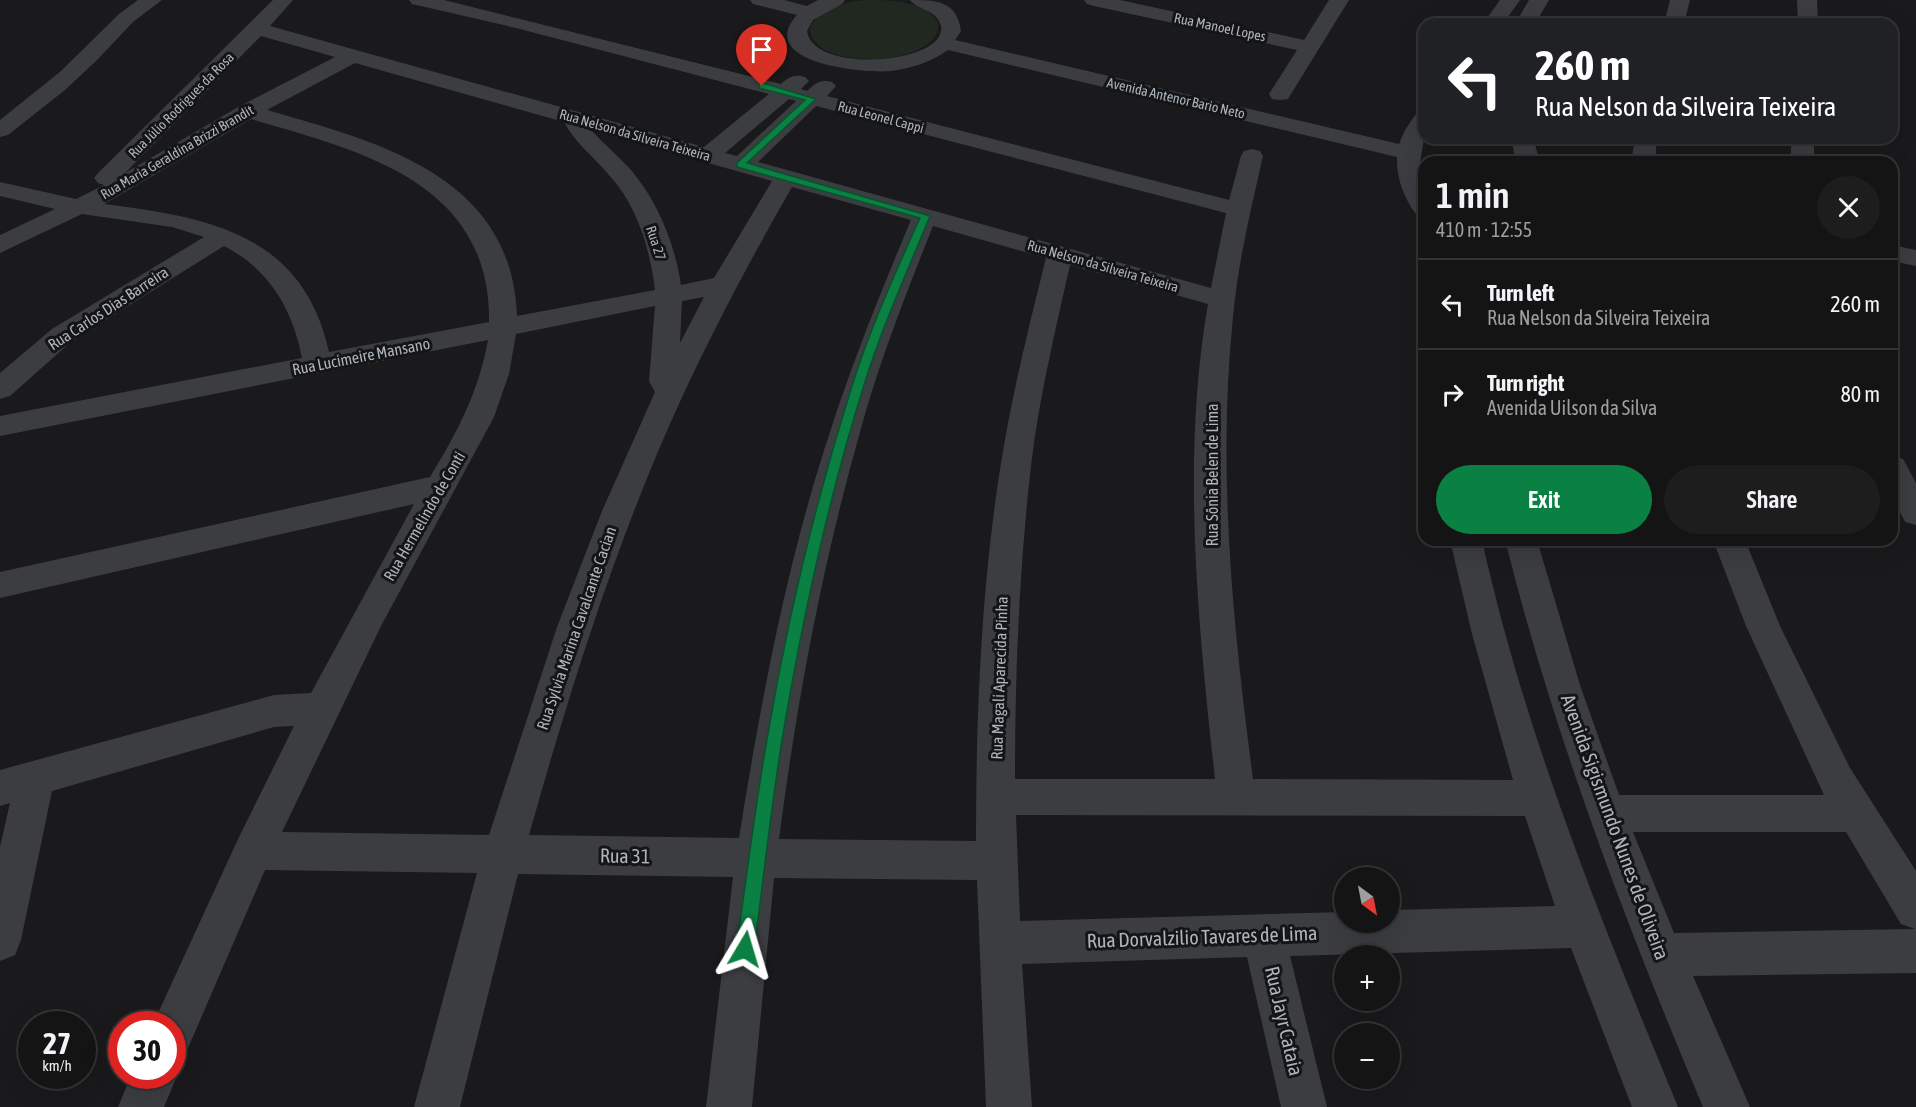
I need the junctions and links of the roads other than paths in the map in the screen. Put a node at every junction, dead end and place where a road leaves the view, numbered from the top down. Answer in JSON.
{"nodes":[{"id":1,"x":152,"y":0,"type":"edge"},
{"id":2,"x":283,"y":0,"type":"edge"},
{"id":3,"x":419,"y":0,"type":"edge"},
{"id":4,"x":760,"y":0,"type":"edge"},
{"id":5,"x":835,"y":0,"type":"edge"},
{"id":6,"x":1095,"y":0,"type":"edge"},
{"id":7,"x":1339,"y":0,"type":"edge"},
{"id":8,"x":1510,"y":0,"type":"edge"},
{"id":9,"x":1539,"y":0,"type":"edge"},
{"id":10,"x":1680,"y":0,"type":"edge"},
{"id":11,"x":1807,"y":0,"type":"edge"},
{"id":12,"x":928,"y":1,"type":"edge"},
{"id":13,"x":809,"y":12,"type":"junction"},
{"id":14,"x":1497,"y":18,"type":"edge"},
{"id":15,"x":1528,"y":18,"type":"edge"},
{"id":16,"x":1676,"y":18,"type":"edge"},
{"id":17,"x":1808,"y":18,"type":"edge"},
{"id":18,"x":257,"y":30,"type":"junction"},
{"id":19,"x":944,"y":43,"type":"junction"},
{"id":20,"x":1310,"y":46,"type":"junction"},
{"id":21,"x":353,"y":56,"type":"junction"},
{"id":22,"x":824,"y":58,"type":"junction"},
{"id":23,"x":849,"y":64,"type":"junction"},
{"id":24,"x":785,"y":92,"type":"junction"},
{"id":25,"x":1280,"y":94,"type":"dead end"},
{"id":26,"x":812,"y":99,"type":"junction"},
{"id":27,"x":248,"y":111,"type":"junction"},
{"id":28,"x":573,"y":118,"type":"junction"},
{"id":29,"x":1418,"y":126,"type":"edge"},
{"id":30,"x":0,"y":130,"type":"edge"},
{"id":31,"x":658,"y":141,"type":"junction"},
{"id":32,"x":1407,"y":153,"type":"junction"},
{"id":33,"x":708,"y":155,"type":"junction"},
{"id":34,"x":1252,"y":156,"type":"dead end"},
{"id":35,"x":611,"y":161,"type":"junction"},
{"id":36,"x":741,"y":165,"type":"junction"},
{"id":37,"x":786,"y":177,"type":"junction"},
{"id":38,"x":0,"y":189,"type":"edge"},
{"id":39,"x":1418,"y":196,"type":"edge"},
{"id":40,"x":77,"y":206,"type":"junction"},
{"id":41,"x":1237,"y":209,"type":"junction"},
{"id":42,"x":925,"y":216,"type":"junction"},
{"id":43,"x":1898,"y":236,"type":"edge"},
{"id":44,"x":222,"y":237,"type":"junction"},
{"id":45,"x":1916,"y":239,"type":"edge"},
{"id":46,"x":0,"y":245,"type":"edge"},
{"id":47,"x":1060,"y":254,"type":"junction"},
{"id":48,"x":1898,"y":254,"type":"edge"},
{"id":49,"x":1916,"y":258,"type":"edge"},
{"id":50,"x":722,"y":285,"type":"junction"},
{"id":51,"x":668,"y":296,"type":"junction"},
{"id":52,"x":1220,"y":299,"type":"junction"},
{"id":53,"x":503,"y":328,"type":"junction"},
{"id":54,"x":316,"y":364,"type":"junction"},
{"id":55,"x":0,"y":388,"type":"edge"},
{"id":56,"x":669,"y":391,"type":"junction"},
{"id":57,"x":0,"y":426,"type":"edge"},
{"id":58,"x":1898,"y":478,"type":"edge"},
{"id":59,"x":441,"y":486,"type":"junction"},
{"id":60,"x":1916,"y":513,"type":"edge"},
{"id":61,"x":1468,"y":546,"type":"edge"},
{"id":62,"x":1523,"y":546,"type":"edge"},
{"id":63,"x":1731,"y":546,"type":"edge"},
{"id":64,"x":0,"y":585,"type":"edge"},
{"id":65,"x":321,"y":708,"type":"junction"},
{"id":66,"x":18,"y":783,"type":"edge"},
{"id":67,"x":1236,"y":796,"type":"junction"},
{"id":68,"x":996,"y":797,"type":"junction"},
{"id":69,"x":1538,"y":798,"type":"junction"},
{"id":70,"x":1607,"y":813,"type":"junction"},
{"id":71,"x":1857,"y":814,"type":"junction"},
{"id":72,"x":253,"y":851,"type":"junction"},
{"id":73,"x":503,"y":854,"type":"junction"},
{"id":74,"x":756,"y":858,"type":"junction"},
{"id":75,"x":996,"y":861,"type":"junction"},
{"id":76,"x":1910,"y":888,"type":"edge"},
{"id":77,"x":1584,"y":926,"type":"junction"},
{"id":78,"x":1264,"y":936,"type":"junction"},
{"id":79,"x":0,"y":940,"type":"edge"},
{"id":80,"x":999,"y":943,"type":"junction"},
{"id":81,"x":1916,"y":951,"type":"edge"},
{"id":82,"x":1662,"y":955,"type":"junction"},
{"id":83,"x":181,"y":1011,"type":"edge"},
{"id":84,"x":149,"y":1089,"type":"edge"},
{"id":85,"x":141,"y":1107,"type":"edge"},
{"id":86,"x":437,"y":1107,"type":"edge"},
{"id":87,"x":729,"y":1107,"type":"edge"},
{"id":88,"x":1009,"y":1107,"type":"edge"},
{"id":89,"x":1304,"y":1107,"type":"edge"},
{"id":90,"x":1655,"y":1107,"type":"edge"},
{"id":91,"x":1727,"y":1107,"type":"edge"}],
"edges":[{"from":1,"to":30,"type":"street"},
{"from":2,"to":18,"type":"street","name":"Rua Júlio Rodrigues da Rosa"},
{"from":3,"to":24,"type":"street","name":"Rua Leonel Cappi"},
{"from":4,"to":13,"type":"street"},
{"from":5,"to":13,"type":"street"},
{"from":6,"to":20,"type":"street","name":"Rua Manoel Lopes"},
{"from":7,"to":20,"type":"street"},
{"from":8,"to":14,"type":"street"},
{"from":9,"to":15,"type":"street"},
{"from":10,"to":16,"type":"street"},
{"from":11,"to":17,"type":"street"},
{"from":12,"to":19,"type":"street"},
{"from":13,"to":22,"type":"street"},
{"from":18,"to":21,"type":"street","name":"Rua Nelson da Silveira Teixeira"},
{"from":18,"to":40,"type":"street","name":"Rua Júlio Rodrigues da Rosa"},
{"from":19,"to":23,"type":"street"},
{"from":19,"to":32,"type":"street","name":"Avenida Antenor Bario Neto"},
{"from":20,"to":25,"type":"street"},
{"from":21,"to":27,"type":"street","name":"Rua Maria Geraldina Brizzi Brandit"},
{"from":21,"to":28,"type":"street","name":"Rua Nelson da Silveira Teixeira"},
{"from":22,"to":23,"type":"street"},
{"from":22,"to":24,"type":"street"},
{"from":23,"to":26,"type":"street"},
{"from":24,"to":26,"type":"street","name":"Rua Leonel Cappi"},
{"from":24,"to":33,"type":"street"},
{"from":26,"to":36,"type":"street"},
{"from":26,"to":41,"type":"street","name":"Rua Leonel Cappi"},
{"from":27,"to":40,"type":"street","name":"Rua Maria Geraldina Brizzi Brandit"},
{"from":27,"to":53,"type":"street","name":"Rua Hermelindo de Conti"},
{"from":28,"to":31,"type":"street","name":"Rua Nelson da Silveira Teixeira"},
{"from":28,"to":35,"type":"street","name":"Rua 27"},
{"from":29,"to":32,"type":"street"},
{"from":31,"to":33,"type":"street","name":"Rua Nelson da Silveira Teixeira"},
{"from":31,"to":35,"type":"street"},
{"from":32,"to":39,"type":"street"},
{"from":33,"to":36,"type":"street","name":"Rua Nelson da Silveira Teixeira"},
{"from":34,"to":41,"type":"street","name":"Rua Sônia Belen de Lima"},
{"from":35,"to":51,"type":"street","name":"Rua 27"},
{"from":36,"to":37,"type":"street","name":"Rua Nelson da Silveira Teixeira"},
{"from":37,"to":42,"type":"street","name":"Rua Nelson da Silveira Teixeira"},
{"from":37,"to":50,"type":"street","name":"Rua Sylvia Marina Cavalcante Cacian"},
{"from":38,"to":40,"type":"street"},
{"from":40,"to":44,"type":"street"},
{"from":40,"to":46,"type":"street","name":"Rua Maria Geraldina Brizzi Brandit"},
{"from":41,"to":52,"type":"street","name":"Rua Sônia Belen de Lima"},
{"from":42,"to":47,"type":"street","name":"Rua Nelson da Silveira Teixeira"},
{"from":42,"to":74,"type":"street"},
{"from":43,"to":45,"type":"street"},
{"from":44,"to":54,"type":"street"},
{"from":44,"to":55,"type":"street","name":"Rua Carlos Dias Barreira"},
{"from":47,"to":52,"type":"street","name":"Rua Nelson da Silveira Teixeira"},
{"from":47,"to":68,"type":"street","name":"Rua Magali Aparecida Pinha"},
{"from":48,"to":49,"type":"street"},
{"from":50,"to":51,"type":"street","name":"Rua Lucimeire Mansano"},
{"from":50,"to":56,"type":"street","name":"Rua Sylvia Marina Cavalcante Cacian"},
{"from":51,"to":53,"type":"street","name":"Rua Lucimeire Mansano"},
{"from":51,"to":56,"type":"street","name":"Rua 27"},
{"from":52,"to":67,"type":"street","name":"Rua Sônia Belen de Lima"},
{"from":53,"to":54,"type":"street","name":"Rua Lucimeire Mansano"},
{"from":53,"to":59,"type":"street","name":"Rua Hermelindo de Conti"},
{"from":54,"to":57,"type":"street","name":"Rua Lucimeire Mansano"},
{"from":56,"to":73,"type":"street","name":"Rua Sylvia Marina Cavalcante Cacian"},
{"from":58,"to":60,"type":"street"},
{"from":59,"to":64,"type":"street"},
{"from":59,"to":65,"type":"street","name":"Rua Hermelindo de Conti"},
{"from":61,"to":69,"type":"street"},
{"from":62,"to":70,"type":"street","name":"Avenida Sigismundo Nunes de Oliveira"},
{"from":63,"to":71,"type":"street"},
{"from":65,"to":66,"type":"street"},
{"from":65,"to":72,"type":"street","name":"Rua Hermelindo de Conti"},
{"from":66,"to":79,"type":"street"},
{"from":67,"to":68,"type":"street"},
{"from":67,"to":69,"type":"street"},
{"from":68,"to":75,"type":"street","name":"Rua Magali Aparecida Pinha"},
{"from":69,"to":77,"type":"street"},
{"from":70,"to":71,"type":"street"},
{"from":70,"to":82,"type":"street","name":"Avenida Sigismundo Nunes de Oliveira"},
{"from":71,"to":76,"type":"street"},
{"from":72,"to":73,"type":"street","name":"Rua 31"},
{"from":72,"to":83,"type":"street","name":"Rua Hermelindo de Conti"},
{"from":73,"to":74,"type":"street","name":"Rua 31"},
{"from":73,"to":86,"type":"street","name":"Rua Sylvia Marina Cavalcante Cacian"},
{"from":74,"to":75,"type":"street","name":"Rua 31"},
{"from":74,"to":87,"type":"street"},
{"from":75,"to":80,"type":"street","name":"Rua Magali Aparecida Pinha"},
{"from":77,"to":78,"type":"street","name":"Rua Dorvalzilio Tavares de Lima"},
{"from":77,"to":90,"type":"street"},
{"from":78,"to":80,"type":"street","name":"Rua Dorvalzilio Tavares de Lima"},
{"from":78,"to":89,"type":"street","name":"Rua Jayr Cataia"},
{"from":80,"to":88,"type":"street","name":"Rua Magali Aparecida Pinha"},
{"from":81,"to":82,"type":"street"},
{"from":82,"to":91,"type":"street","name":"Avenida Sigismundo Nunes de Oliveira"},
{"from":84,"to":85,"type":"street"}]}
